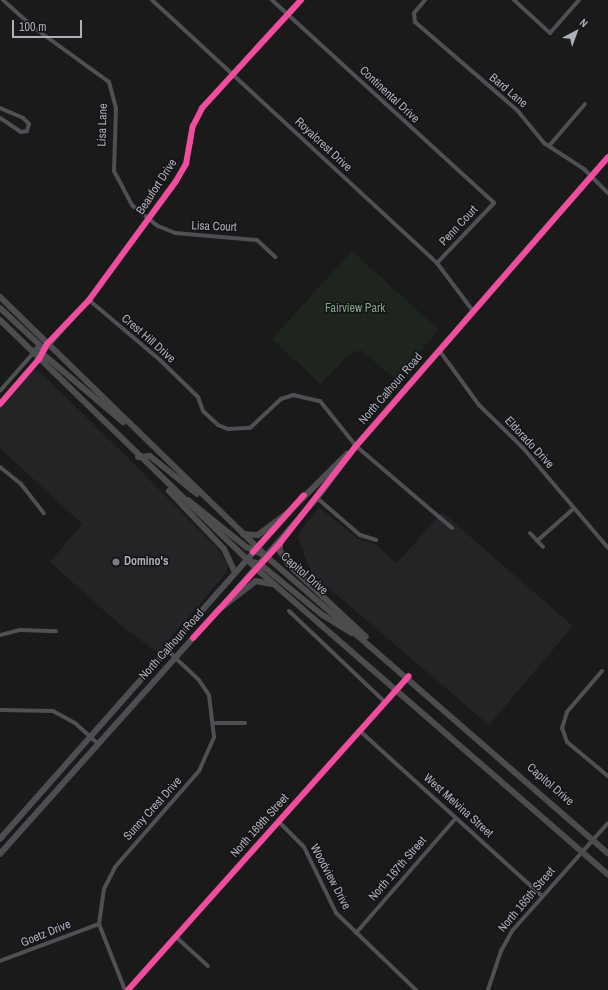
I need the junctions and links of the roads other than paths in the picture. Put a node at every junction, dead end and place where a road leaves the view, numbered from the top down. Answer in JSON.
{"nodes":[{"id":1,"x":3,"y":0,"type":"edge"},
{"id":2,"x":152,"y":0,"type":"edge"},
{"id":3,"x":272,"y":0,"type":"edge"},
{"id":4,"x":301,"y":0,"type":"edge"},
{"id":5,"x":425,"y":0,"type":"edge"},
{"id":6,"x":514,"y":0,"type":"edge"},
{"id":7,"x":579,"y":0,"type":"edge"},
{"id":8,"x":288,"y":14,"type":"junction"},
{"id":9,"x":233,"y":74,"type":"junction"},
{"id":10,"x":585,"y":104,"type":"dead end"},
{"id":11,"x":0,"y":108,"type":"edge"},
{"id":12,"x":0,"y":118,"type":"edge"},
{"id":13,"x":549,"y":146,"type":"junction"},
{"id":14,"x":608,"y":157,"type":"edge"},
{"id":15,"x":591,"y":177,"type":"junction"},
{"id":16,"x":608,"y":193,"type":"edge"},
{"id":17,"x":494,"y":203,"type":"joint"},
{"id":18,"x":149,"y":218,"type":"junction"},
{"id":19,"x":275,"y":257,"type":"dead end"},
{"id":20,"x":437,"y":263,"type":"junction"},
{"id":21,"x":0,"y":297,"type":"edge"},
{"id":22,"x":89,"y":300,"type":"junction"},
{"id":23,"x":0,"y":308,"type":"edge"},
{"id":24,"x":473,"y":311,"type":"junction"},
{"id":25,"x":0,"y":320,"type":"edge"},
{"id":26,"x":41,"y":349,"type":"junction"},
{"id":27,"x":439,"y":350,"type":"junction"},
{"id":28,"x":39,"y":359,"type":"junction"},
{"id":29,"x":0,"y":391,"type":"edge"},
{"id":30,"x":0,"y":404,"type":"edge"},
{"id":31,"x":356,"y":446,"type":"junction"},
{"id":32,"x":138,"y":457,"type":"junction"},
{"id":33,"x":0,"y":467,"type":"edge"},
{"id":34,"x":158,"y":476,"type":"junction"},
{"id":35,"x":171,"y":488,"type":"junction"},
{"id":36,"x":317,"y":498,"type":"junction"},
{"id":37,"x":209,"y":501,"type":"junction"},
{"id":38,"x":573,"y":509,"type":"junction"},
{"id":39,"x":288,"y":512,"type":"junction"},
{"id":40,"x":44,"y":513,"type":"dead end"},
{"id":41,"x":452,"y":528,"type":"dead end"},
{"id":42,"x":530,"y":533,"type":"dead end"},
{"id":43,"x":243,"y":534,"type":"junction"},
{"id":44,"x":376,"y":540,"type":"dead end"},
{"id":45,"x":537,"y":541,"type":"junction"},
{"id":46,"x":280,"y":543,"type":"junction"},
{"id":47,"x":543,"y":547,"type":"dead end"},
{"id":48,"x":608,"y":548,"type":"edge"},
{"id":49,"x":256,"y":550,"type":"junction"},
{"id":50,"x":267,"y":557,"type":"junction"},
{"id":51,"x":247,"y":560,"type":"junction"},
{"id":52,"x":258,"y":566,"type":"junction"},
{"id":53,"x":235,"y":573,"type":"junction"},
{"id":54,"x":276,"y":586,"type":"junction"},
{"id":55,"x":217,"y":611,"type":"junction"},
{"id":56,"x":288,"y":611,"type":"dead end"},
{"id":57,"x":56,"y":631,"type":"dead end"},
{"id":58,"x":0,"y":635,"type":"edge"},
{"id":59,"x":361,"y":637,"type":"junction"},
{"id":60,"x":168,"y":651,"type":"junction"},
{"id":61,"x":175,"y":657,"type":"junction"},
{"id":62,"x":389,"y":660,"type":"junction"},
{"id":63,"x":602,"y":670,"type":"dead end"},
{"id":64,"x":409,"y":676,"type":"junction"},
{"id":65,"x":397,"y":690,"type":"junction"},
{"id":66,"x":385,"y":702,"type":"junction"},
{"id":67,"x":0,"y":710,"type":"edge"},
{"id":68,"x":215,"y":723,"type":"junction"},
{"id":69,"x":245,"y":723,"type":"dead end"},
{"id":70,"x":360,"y":731,"type":"junction"},
{"id":71,"x":91,"y":738,"type":"junction"},
{"id":72,"x":98,"y":744,"type":"junction"},
{"id":73,"x":608,"y":776,"type":"edge"},
{"id":74,"x":456,"y":818,"type":"junction"},
{"id":75,"x":279,"y":822,"type":"junction"},
{"id":76,"x":608,"y":823,"type":"edge"},
{"id":77,"x":0,"y":839,"type":"edge"},
{"id":78,"x":594,"y":840,"type":"junction"},
{"id":79,"x":583,"y":851,"type":"junction"},
{"id":80,"x":608,"y":853,"type":"edge"},
{"id":81,"x":0,"y":854,"type":"edge"},
{"id":82,"x":608,"y":874,"type":"edge"},
{"id":83,"x":542,"y":896,"type":"junction"},
{"id":84,"x":99,"y":924,"type":"junction"},
{"id":85,"x":356,"y":933,"type":"junction"},
{"id":86,"x":176,"y":937,"type":"junction"},
{"id":87,"x":0,"y":961,"type":"edge"},
{"id":88,"x":208,"y":966,"type":"dead end"},
{"id":89,"x":127,"y":990,"type":"edge"},
{"id":90,"x":416,"y":990,"type":"edge"},
{"id":91,"x":488,"y":990,"type":"edge"}],
"edges":[{"from":1,"to":18,"type":"street","name":"Lisa Lane"},
{"from":2,"to":9,"type":"street","name":"Royalcrest Drive"},
{"from":3,"to":8,"type":"street","name":"Continental Drive"},
{"from":4,"to":8,"type":"street","name":"Beaufort Drive"},
{"from":5,"to":13,"type":"street","name":"Bard Lane"},
{"from":6,"to":7,"type":"street"},
{"from":8,"to":9,"type":"street","name":"Beaufort Drive"},
{"from":8,"to":17,"type":"street","name":"Continental Drive"},
{"from":9,"to":18,"type":"street","name":"Beaufort Drive"},
{"from":9,"to":20,"type":"street","name":"Royalcrest Drive"},
{"from":10,"to":13,"type":"street"},
{"from":11,"to":12,"type":"street"},
{"from":13,"to":15,"type":"street","name":"Bard Lane"},
{"from":14,"to":15,"type":"main road","name":"North Calhoun Road"},
{"from":15,"to":16,"type":"street","name":"Bard Lane"},
{"from":15,"to":24,"type":"main road","name":"North Calhoun Road"},
{"from":17,"to":20,"type":"street","name":"Penn Court"},
{"from":18,"to":19,"type":"street","name":"Lisa Court"},
{"from":18,"to":22,"type":"street","name":"Beaufort Drive"},
{"from":20,"to":24,"type":"street","name":"Royalcrest Drive"},
{"from":21,"to":26,"type":"main road"},
{"from":22,"to":26,"type":"street","name":"Beaufort Drive"},
{"from":22,"to":31,"type":"street","name":"Crest Hill Drive"},
{"from":23,"to":26,"type":"main road"},
{"from":24,"to":27,"type":"main road","name":"North Calhoun Road"},
{"from":25,"to":26,"type":"main road"},
{"from":26,"to":28,"type":"main road"},
{"from":26,"to":29,"type":"street","name":"Beaufort Drive"},
{"from":26,"to":37,"type":"main road"},
{"from":27,"to":31,"type":"main road","name":"North Calhoun Road"},
{"from":27,"to":38,"type":"street","name":"Eldorado Drive"},
{"from":28,"to":30,"type":"street"},
{"from":28,"to":32,"type":"main road"},
{"from":31,"to":36,"type":"main road","name":"North Calhoun Road"},
{"from":31,"to":39,"type":"main road","name":"North Calhoun Road"},
{"from":31,"to":41,"type":"street","name":"Crest Hill Drive"},
{"from":32,"to":34,"type":"main road"},
{"from":32,"to":37,"type":"main road"},
{"from":33,"to":40,"type":"street"},
{"from":34,"to":35,"type":"main road"},
{"from":34,"to":53,"type":"main road"},
{"from":35,"to":49,"type":"main road"},
{"from":35,"to":51,"type":"main road"},
{"from":36,"to":44,"type":"street"},
{"from":36,"to":46,"type":"main road","name":"North Calhoun Road"},
{"from":37,"to":43,"type":"main road"},
{"from":38,"to":45,"type":"street"},
{"from":38,"to":48,"type":"street","name":"Eldorado Drive"},
{"from":39,"to":43,"type":"main road"},
{"from":39,"to":49,"type":"main road","name":"North Calhoun Road"},
{"from":42,"to":45,"type":"street"},
{"from":43,"to":49,"type":"main road"},
{"from":45,"to":47,"type":"street"},
{"from":46,"to":50,"type":"main road","name":"North Calhoun Road"},
{"from":46,"to":62,"type":"main road"},
{"from":49,"to":50,"type":"main road","name":"Capitol Drive"},
{"from":49,"to":51,"type":"main road","name":"North Calhoun Road"},
{"from":50,"to":52,"type":"main road","name":"North Calhoun Road"},
{"from":50,"to":59,"type":"main road","name":"Capitol Drive"},
{"from":51,"to":52,"type":"main road"},
{"from":51,"to":53,"type":"main road","name":"North Calhoun Road"},
{"from":52,"to":54,"type":"main road"},
{"from":52,"to":55,"type":"main road","name":"North Calhoun Road"},
{"from":52,"to":59,"type":"main road"},
{"from":53,"to":60,"type":"main road","name":"North Calhoun Road"},
{"from":54,"to":55,"type":"main road"},
{"from":54,"to":65,"type":"main road"},
{"from":55,"to":61,"type":"main road","name":"North Calhoun Road"},
{"from":56,"to":66,"type":"street"},
{"from":57,"to":58,"type":"street"},
{"from":59,"to":62,"type":"main road","name":"Capitol Drive"},
{"from":60,"to":61,"type":"street","name":"Sunny Crest Drive"},
{"from":60,"to":71,"type":"main road","name":"North Calhoun Road"},
{"from":61,"to":68,"type":"street","name":"Sunny Crest Drive"},
{"from":61,"to":72,"type":"main road","name":"North Calhoun Road"},
{"from":62,"to":64,"type":"main road","name":"Capitol Drive"},
{"from":63,"to":73,"type":"street"},
{"from":64,"to":65,"type":"street","name":"North 169th Street"},
{"from":64,"to":78,"type":"main road","name":"Capitol Drive"},
{"from":65,"to":66,"type":"street","name":"North 169th Street"},
{"from":65,"to":79,"type":"main road"},
{"from":66,"to":70,"type":"street","name":"North 169th Street"},
{"from":67,"to":71,"type":"street"},
{"from":68,"to":69,"type":"street"},
{"from":68,"to":84,"type":"street","name":"Sunny Crest Drive"},
{"from":70,"to":74,"type":"street","name":"West Melvina Street"},
{"from":70,"to":75,"type":"street","name":"North 169th Street"},
{"from":71,"to":72,"type":"street"},
{"from":71,"to":77,"type":"main road","name":"North Calhoun Road"},
{"from":72,"to":81,"type":"main road","name":"North Calhoun Road"},
{"from":74,"to":83,"type":"street","name":"West Melvina Street"},
{"from":74,"to":85,"type":"street","name":"North 167th Street"},
{"from":75,"to":85,"type":"street","name":"Woodview Drive"},
{"from":75,"to":86,"type":"street","name":"North 169th Street"},
{"from":76,"to":78,"type":"street","name":"North 165th Street"},
{"from":78,"to":79,"type":"street","name":"North 165th Street"},
{"from":78,"to":80,"type":"main road","name":"Capitol Drive"},
{"from":79,"to":82,"type":"main road"},
{"from":79,"to":83,"type":"street","name":"North 165th Street"},
{"from":83,"to":91,"type":"street","name":"North 165th Street"},
{"from":84,"to":87,"type":"street","name":"Goetz Drive"},
{"from":84,"to":89,"type":"street","name":"Sunny Crest Drive"},
{"from":85,"to":90,"type":"street","name":"Woodview Drive"},
{"from":86,"to":88,"type":"street"},
{"from":86,"to":89,"type":"street","name":"North 169th Street"}]}
